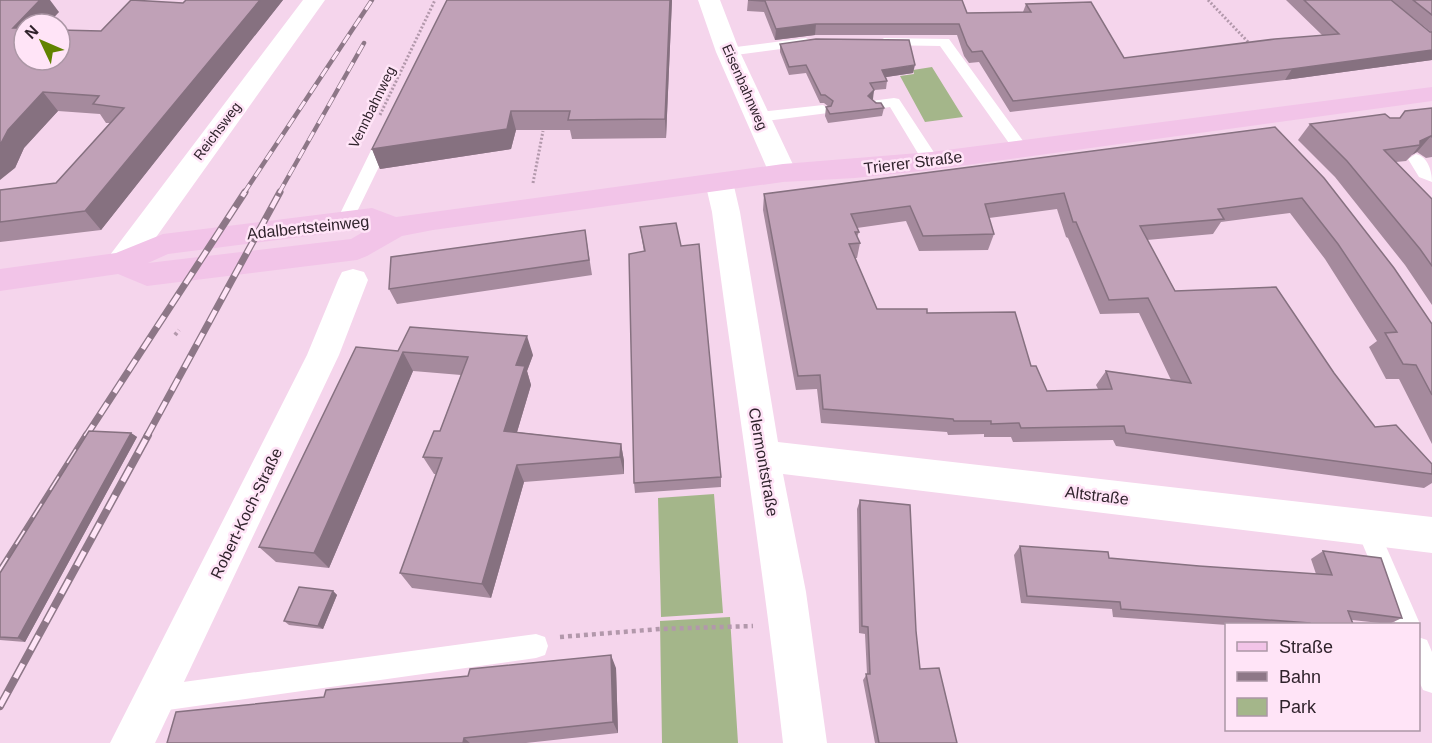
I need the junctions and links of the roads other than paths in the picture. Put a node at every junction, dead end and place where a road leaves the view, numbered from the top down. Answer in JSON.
{"nodes":[{"id":1,"x":314,"y":0,"type":"edge"},
{"id":2,"x":709,"y":0,"type":"edge"},
{"id":3,"x":815,"y":41,"type":"edge"},
{"id":4,"x":872,"y":41,"type":"edge"},
{"id":5,"x":728,"y":52,"type":"junction"},
{"id":6,"x":1432,"y":94,"type":"edge"},
{"id":7,"x":876,"y":104,"type":"edge"},
{"id":8,"x":823,"y":110,"type":"dead end"},
{"id":9,"x":759,"y":117,"type":"junction"},
{"id":10,"x":1258,"y":117,"type":"junction"},
{"id":11,"x":387,"y":118,"type":"edge"},
{"id":12,"x":1284,"y":144,"type":"edge"},
{"id":13,"x":1020,"y":149,"type":"junction"},
{"id":14,"x":1416,"y":159,"type":"edge"},
{"id":15,"x":931,"y":161,"type":"junction"},
{"id":16,"x":783,"y":173,"type":"junction"},
{"id":17,"x":1432,"y":177,"type":"edge"},
{"id":18,"x":719,"y":182,"type":"junction"},
{"id":19,"x":344,"y":222,"type":"junction"},
{"id":20,"x":394,"y":227,"type":"junction"},
{"id":21,"x":121,"y":263,"type":"junction"},
{"id":22,"x":0,"y":280,"type":"edge"},
{"id":23,"x":353,"y":280,"type":"dead end"},
{"id":24,"x":762,"y":456,"type":"junction"},
{"id":25,"x":1366,"y":526,"type":"junction"},
{"id":26,"x":1432,"y":535,"type":"edge"},
{"id":27,"x":1408,"y":623,"type":"edge"},
{"id":28,"x":536,"y":646,"type":"dead end"},
{"id":29,"x":1420,"y":651,"type":"edge"},
{"id":30,"x":1432,"y":681,"type":"edge"},
{"id":31,"x":154,"y":699,"type":"junction"},
{"id":32,"x":132,"y":743,"type":"edge"},
{"id":33,"x":805,"y":743,"type":"edge"}],
"edges":[{"from":1,"to":21,"type":"street","name":"Reichsweg"},
{"from":2,"to":5,"type":"street","name":"Eisenbahnweg"},
{"from":3,"to":5,"type":"lane"},
{"from":4,"to":13,"type":"lane"},
{"from":5,"to":9,"type":"street","name":"Eisenbahnweg"},
{"from":6,"to":10,"type":"main road","name":"Trierer Straße"},
{"from":7,"to":15,"type":"lane"},
{"from":8,"to":9,"type":"lane"},
{"from":9,"to":16,"type":"street","name":"Eisenbahnweg"},
{"from":10,"to":12,"type":"street"},
{"from":10,"to":13,"type":"main road","name":"Trierer Straße"},
{"from":11,"to":19,"type":"lane"},
{"from":13,"to":15,"type":"main road","name":"Trierer Straße"},
{"from":14,"to":17,"type":"lane"},
{"from":15,"to":16,"type":"main road","name":"Trierer Straße"},
{"from":16,"to":18,"type":"main road","name":"Trierer Straße"},
{"from":18,"to":20,"type":"main road","name":"Trierer Straße"},
{"from":18,"to":24,"type":"street","name":"Clermontstraße"},
{"from":19,"to":20,"type":"main road","name":"Adalbertsteinweg"},
{"from":19,"to":21,"type":"main road","name":"Adalbertsteinweg"},
{"from":20,"to":21,"type":"main road","name":"Adalbertsteinweg"},
{"from":21,"to":22,"type":"main road","name":"Adalbertsteinweg"},
{"from":23,"to":31,"type":"street","name":"Robert-Koch-Straße"},
{"from":24,"to":25,"type":"street","name":"Altstraße"},
{"from":24,"to":33,"type":"street","name":"Clermontstraße"},
{"from":25,"to":26,"type":"street","name":"Altstraße"},
{"from":25,"to":27,"type":"lane"},
{"from":28,"to":31,"type":"lane"},
{"from":29,"to":30,"type":"lane"},
{"from":31,"to":32,"type":"street","name":"Robert-Koch-Straße"}]}
